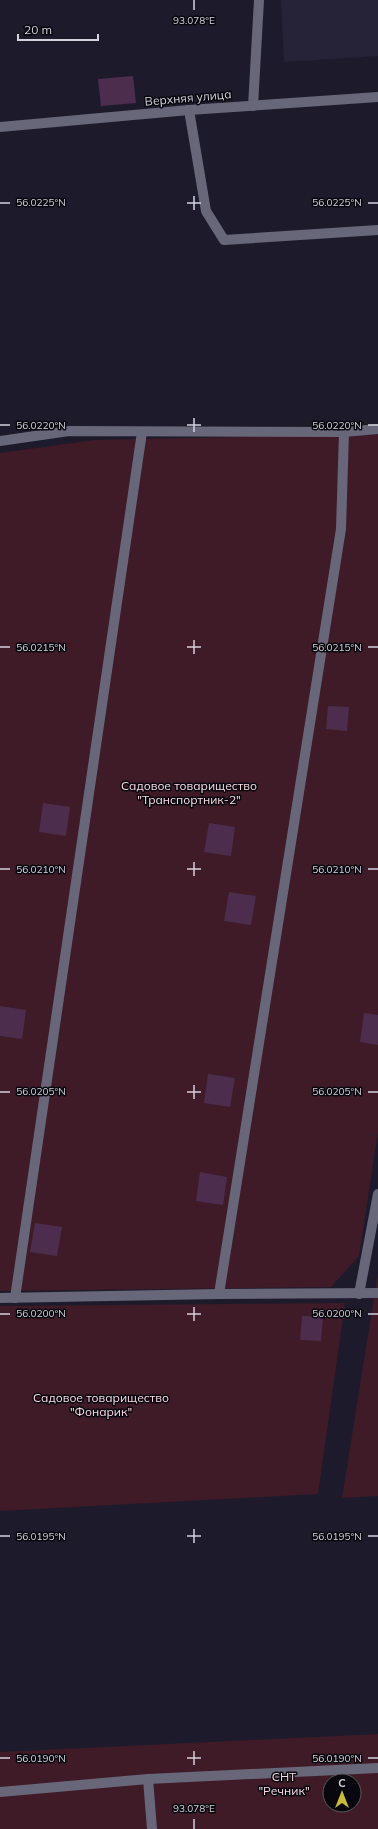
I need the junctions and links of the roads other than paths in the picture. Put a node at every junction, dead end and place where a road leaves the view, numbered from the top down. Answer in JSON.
{"nodes":[{"id":1,"x":259,"y":0,"type":"edge"},
{"id":2,"x":378,"y":97,"type":"edge"},
{"id":3,"x":253,"y":106,"type":"junction"},
{"id":4,"x":189,"y":110,"type":"junction"},
{"id":5,"x":0,"y":127,"type":"edge"},
{"id":6,"x":378,"y":230,"type":"edge"},
{"id":7,"x":378,"y":429,"type":"edge"},
{"id":8,"x":142,"y":432,"type":"junction"},
{"id":9,"x":344,"y":432,"type":"junction"},
{"id":10,"x":0,"y":441,"type":"edge"},
{"id":11,"x":378,"y":1194,"type":"edge"},
{"id":12,"x":378,"y":1293,"type":"edge"},
{"id":13,"x":219,"y":1294,"type":"junction"},
{"id":14,"x":359,"y":1294,"type":"junction"},
{"id":15,"x":0,"y":1298,"type":"edge"},
{"id":16,"x":15,"y":1298,"type":"junction"},
{"id":17,"x":378,"y":1768,"type":"edge"},
{"id":18,"x":148,"y":1779,"type":"junction"},
{"id":19,"x":0,"y":1792,"type":"edge"},
{"id":20,"x":152,"y":1829,"type":"edge"}],
"edges":[{"from":1,"to":3,"type":"street"},
{"from":2,"to":3,"type":"street","name":"Верхняя улица"},
{"from":3,"to":4,"type":"street","name":"Верхняя улица"},
{"from":4,"to":5,"type":"street","name":"Верхняя улица"},
{"from":4,"to":6,"type":"street"},
{"from":7,"to":9,"type":"street"},
{"from":8,"to":9,"type":"street"},
{"from":8,"to":10,"type":"street"},
{"from":8,"to":16,"type":"street"},
{"from":9,"to":13,"type":"street"},
{"from":11,"to":14,"type":"street"},
{"from":12,"to":14,"type":"street"},
{"from":13,"to":14,"type":"street"},
{"from":13,"to":16,"type":"street"},
{"from":15,"to":16,"type":"street"},
{"from":17,"to":18,"type":"street"},
{"from":18,"to":19,"type":"street"},
{"from":18,"to":20,"type":"street"}]}
